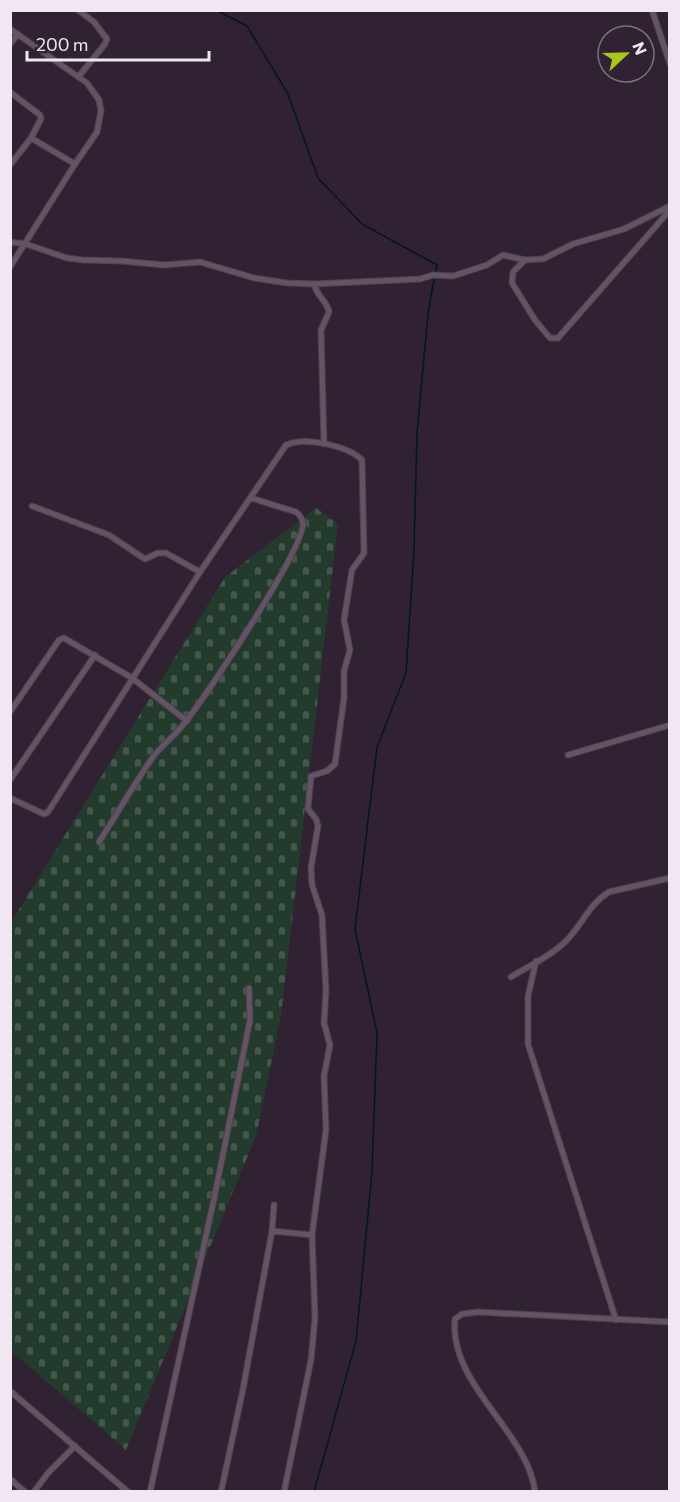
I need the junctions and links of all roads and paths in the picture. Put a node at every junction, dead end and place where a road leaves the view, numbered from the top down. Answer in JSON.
{"nodes":[{"id":1,"x":78,"y":10,"type":"edge"},
{"id":2,"x":652,"y":10,"type":"edge"},
{"id":3,"x":10,"y":29,"type":"edge"},
{"id":4,"x":18,"y":34,"type":"junction"},
{"id":5,"x":10,"y":44,"type":"edge"},
{"id":6,"x":669,"y":64,"type":"edge"},
{"id":7,"x":79,"y":76,"type":"junction"},
{"id":8,"x":10,"y":92,"type":"edge"},
{"id":9,"x":31,"y":138,"type":"junction"},
{"id":10,"x":75,"y":164,"type":"junction"},
{"id":11,"x":10,"y":165,"type":"edge"},
{"id":12,"x":669,"y":208,"type":"edge"},
{"id":13,"x":10,"y":242,"type":"edge"},
{"id":14,"x":26,"y":244,"type":"junction"},
{"id":15,"x":525,"y":260,"type":"junction"},
{"id":16,"x":10,"y":267,"type":"edge"},
{"id":17,"x":314,"y":284,"type":"junction"},
{"id":18,"x":324,"y":444,"type":"junction"},
{"id":19,"x":251,"y":498,"type":"junction"},
{"id":20,"x":32,"y":506,"type":"dead end"},
{"id":21,"x":200,"y":572,"type":"junction"},
{"id":22,"x":95,"y":655,"type":"junction"},
{"id":23,"x":132,"y":678,"type":"junction"},
{"id":24,"x":10,"y":712,"type":"edge"},
{"id":25,"x":187,"y":721,"type":"junction"},
{"id":26,"x":669,"y":725,"type":"edge"},
{"id":27,"x":568,"y":755,"type":"dead end"},
{"id":28,"x":10,"y":780,"type":"edge"},
{"id":29,"x":10,"y":798,"type":"edge"},
{"id":30,"x":99,"y":842,"type":"dead end"},
{"id":31,"x":669,"y":878,"type":"edge"},
{"id":32,"x":536,"y":961,"type":"junction"},
{"id":33,"x":511,"y":977,"type":"dead end"},
{"id":34,"x":249,"y":988,"type":"dead end"},
{"id":35,"x":274,"y":1205,"type":"dead end"},
{"id":36,"x":272,"y":1231,"type":"junction"},
{"id":37,"x":312,"y":1235,"type":"junction"},
{"id":38,"x":616,"y":1320,"type":"junction"},
{"id":39,"x":669,"y":1323,"type":"edge"},
{"id":40,"x":10,"y":1391,"type":"edge"},
{"id":41,"x":75,"y":1446,"type":"junction"},
{"id":42,"x":10,"y":1479,"type":"edge"},
{"id":43,"x":25,"y":1491,"type":"edge"},
{"id":44,"x":34,"y":1491,"type":"edge"},
{"id":45,"x":128,"y":1491,"type":"edge"},
{"id":46,"x":150,"y":1491,"type":"edge"},
{"id":47,"x":221,"y":1491,"type":"edge"},
{"id":48,"x":284,"y":1491,"type":"edge"},
{"id":49,"x":535,"y":1491,"type":"edge"}],
"edges":[{"from":1,"to":7,"type":"street"},
{"from":2,"to":6,"type":"street"},
{"from":3,"to":4,"type":"street"},
{"from":4,"to":5,"type":"street"},
{"from":4,"to":7,"type":"street"},
{"from":7,"to":10,"type":"street"},
{"from":8,"to":9,"type":"street"},
{"from":9,"to":10,"type":"street"},
{"from":9,"to":11,"type":"street"},
{"from":10,"to":14,"type":"street"},
{"from":12,"to":15,"type":"street"},
{"from":12,"to":15,"type":"street"},
{"from":13,"to":14,"type":"street"},
{"from":14,"to":16,"type":"street"},
{"from":14,"to":17,"type":"street"},
{"from":15,"to":17,"type":"street"},
{"from":17,"to":18,"type":"street"},
{"from":18,"to":19,"type":"street"},
{"from":18,"to":37,"type":"street"},
{"from":19,"to":21,"type":"street"},
{"from":19,"to":25,"type":"street"},
{"from":20,"to":21,"type":"street"},
{"from":21,"to":23,"type":"street"},
{"from":22,"to":23,"type":"street"},
{"from":22,"to":24,"type":"street"},
{"from":22,"to":28,"type":"street"},
{"from":23,"to":25,"type":"street"},
{"from":23,"to":29,"type":"street"},
{"from":25,"to":30,"type":"street"},
{"from":26,"to":27,"type":"street"},
{"from":31,"to":32,"type":"street"},
{"from":32,"to":33,"type":"street"},
{"from":32,"to":38,"type":"street"},
{"from":34,"to":46,"type":"street"},
{"from":35,"to":36,"type":"street"},
{"from":36,"to":37,"type":"street"},
{"from":36,"to":47,"type":"street"},
{"from":37,"to":48,"type":"street"},
{"from":38,"to":39,"type":"street"},
{"from":38,"to":49,"type":"street"},
{"from":40,"to":41,"type":"street"},
{"from":41,"to":44,"type":"street"},
{"from":41,"to":45,"type":"street"},
{"from":42,"to":43,"type":"street"}]}
